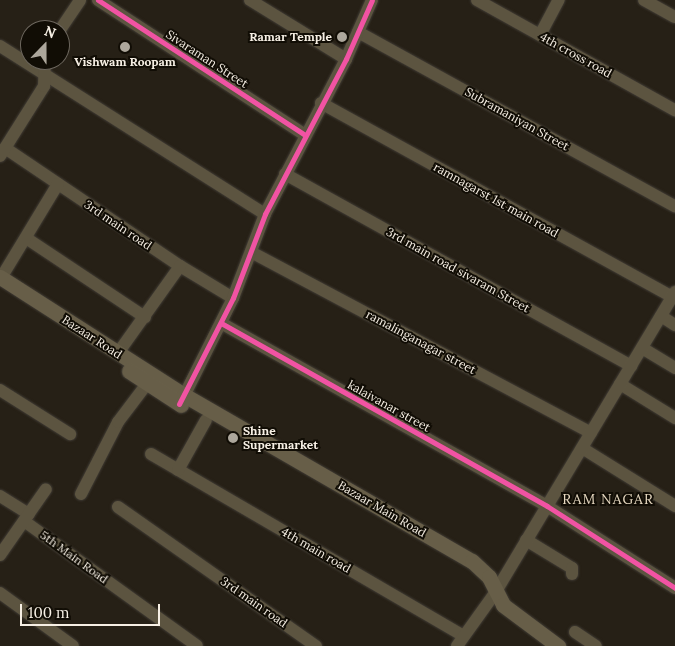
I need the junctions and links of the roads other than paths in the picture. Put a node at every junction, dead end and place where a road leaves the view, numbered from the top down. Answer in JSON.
{"nodes":[{"id":1,"x":80,"y":0,"type":"edge"},
{"id":2,"x":98,"y":0,"type":"edge"},
{"id":3,"x":250,"y":0,"type":"edge"},
{"id":4,"x":372,"y":0,"type":"edge"},
{"id":5,"x":477,"y":0,"type":"edge"},
{"id":6,"x":559,"y":0,"type":"edge"},
{"id":7,"x":644,"y":0,"type":"edge"},
{"id":8,"x":675,"y":17,"type":"edge"},
{"id":9,"x":67,"y":20,"type":"edge"},
{"id":10,"x":358,"y":32,"type":"junction"},
{"id":11,"x":540,"y":35,"type":"junction"},
{"id":12,"x":0,"y":46,"type":"edge"},
{"id":13,"x":346,"y":59,"type":"junction"},
{"id":14,"x":45,"y":73,"type":"junction"},
{"id":15,"x":320,"y":102,"type":"junction"},
{"id":16,"x":675,"y":110,"type":"edge"},
{"id":17,"x":305,"y":135,"type":"junction"},
{"id":18,"x":3,"y":152,"type":"edge"},
{"id":19,"x":286,"y":174,"type":"junction"},
{"id":20,"x":58,"y":184,"type":"junction"},
{"id":21,"x":675,"y":206,"type":"edge"},
{"id":22,"x":265,"y":214,"type":"junction"},
{"id":23,"x":26,"y":238,"type":"junction"},
{"id":24,"x":250,"y":252,"type":"junction"},
{"id":25,"x":180,"y":266,"type":"junction"},
{"id":26,"x":0,"y":281,"type":"edge"},
{"id":27,"x":674,"y":295,"type":"edge"},
{"id":28,"x":233,"y":298,"type":"junction"},
{"id":29,"x":144,"y":316,"type":"junction"},
{"id":30,"x":661,"y":316,"type":"junction"},
{"id":31,"x":221,"y":323,"type":"junction"},
{"id":32,"x":675,"y":325,"type":"edge"},
{"id":33,"x":642,"y":348,"type":"junction"},
{"id":34,"x":118,"y":353,"type":"junction"},
{"id":35,"x":631,"y":366,"type":"junction"},
{"id":36,"x":675,"y":368,"type":"edge"},
{"id":37,"x":620,"y":384,"type":"junction"},
{"id":38,"x":146,"y":385,"type":"junction"},
{"id":39,"x":0,"y":390,"type":"edge"},
{"id":40,"x":182,"y":400,"type":"junction"},
{"id":41,"x":675,"y":418,"type":"edge"},
{"id":42,"x":206,"y":420,"type":"junction"},
{"id":43,"x":591,"y":433,"type":"junction"},
{"id":44,"x":70,"y":434,"type":"dead end"},
{"id":45,"x":582,"y":448,"type":"junction"},
{"id":46,"x":151,"y":454,"type":"dead end"},
{"id":47,"x":173,"y":468,"type":"junction"},
{"id":48,"x":46,"y":489,"type":"dead end"},
{"id":49,"x":81,"y":494,"type":"dead end"},
{"id":50,"x":0,"y":496,"type":"edge"},
{"id":51,"x":547,"y":506,"type":"junction"},
{"id":52,"x":675,"y":506,"type":"edge"},
{"id":53,"x":118,"y":507,"type":"dead end"},
{"id":54,"x":26,"y":517,"type":"junction"},
{"id":55,"x":526,"y":540,"type":"junction"},
{"id":56,"x":0,"y":555,"type":"edge"},
{"id":57,"x":572,"y":574,"type":"dead end"},
{"id":58,"x":493,"y":588,"type":"junction"},
{"id":59,"x":675,"y":588,"type":"edge"},
{"id":60,"x":0,"y":593,"type":"edge"},
{"id":61,"x":575,"y":632,"type":"dead end"},
{"id":62,"x":460,"y":641,"type":"edge"},
{"id":63,"x":73,"y":646,"type":"edge"},
{"id":64,"x":197,"y":646,"type":"edge"},
{"id":65,"x":316,"y":646,"type":"edge"},
{"id":66,"x":558,"y":646,"type":"edge"},
{"id":67,"x":596,"y":646,"type":"edge"}],
"edges":[{"from":1,"to":9,"type":"street"},
{"from":2,"to":17,"type":"street","name":"Sivaraman Street"},
{"from":3,"to":13,"type":"street"},
{"from":4,"to":10,"type":"street"},
{"from":5,"to":11,"type":"street","name":"4th cross road"},
{"from":6,"to":11,"type":"street"},
{"from":7,"to":8,"type":"street"},
{"from":10,"to":13,"type":"street"},
{"from":10,"to":21,"type":"street","name":"Subramaniyan Street"},
{"from":11,"to":16,"type":"street","name":"4th cross road"},
{"from":12,"to":14,"type":"street"},
{"from":13,"to":15,"type":"street"},
{"from":14,"to":18,"type":"street"},
{"from":14,"to":22,"type":"street"},
{"from":15,"to":17,"type":"street"},
{"from":15,"to":27,"type":"street","name":"ramnagarst 1st main road"},
{"from":17,"to":19,"type":"street"},
{"from":18,"to":20,"type":"street","name":"3rd main road"},
{"from":19,"to":22,"type":"street"},
{"from":19,"to":35,"type":"street","name":"3rd main road sivaram Street"},
{"from":20,"to":23,"type":"street"},
{"from":20,"to":25,"type":"street","name":"3rd main road"},
{"from":22,"to":24,"type":"street"},
{"from":23,"to":26,"type":"street"},
{"from":23,"to":29,"type":"street"},
{"from":24,"to":28,"type":"street"},
{"from":24,"to":43,"type":"street","name":"ramalinganagar street"},
{"from":25,"to":28,"type":"street","name":"3rd main road"},
{"from":25,"to":29,"type":"street"},
{"from":26,"to":34,"type":"main road","name":"Bazaar Road"},
{"from":26,"to":38,"type":"main road"},
{"from":27,"to":30,"type":"street"},
{"from":28,"to":31,"type":"street"},
{"from":29,"to":34,"type":"street"},
{"from":30,"to":32,"type":"street"},
{"from":30,"to":33,"type":"street"},
{"from":31,"to":40,"type":"street"},
{"from":31,"to":51,"type":"street","name":"kalaivanar street"},
{"from":33,"to":35,"type":"street"},
{"from":33,"to":36,"type":"street"},
{"from":34,"to":40,"type":"main road","name":"Bazaar Road"},
{"from":35,"to":37,"type":"street"},
{"from":37,"to":41,"type":"street"},
{"from":37,"to":43,"type":"street"},
{"from":38,"to":40,"type":"main road"},
{"from":38,"to":49,"type":"street"},
{"from":39,"to":44,"type":"street"},
{"from":40,"to":42,"type":"main road"},
{"from":40,"to":58,"type":"main road","name":"Bazaar Main Road"},
{"from":42,"to":47,"type":"street"},
{"from":42,"to":58,"type":"main road"},
{"from":43,"to":45,"type":"street"},
{"from":45,"to":51,"type":"street"},
{"from":45,"to":52,"type":"street"},
{"from":46,"to":47,"type":"street","name":"4th main road"},
{"from":47,"to":62,"type":"street","name":"4th main road"},
{"from":48,"to":54,"type":"street"},
{"from":50,"to":54,"type":"street","name":"5th Main Road"},
{"from":51,"to":55,"type":"street"},
{"from":51,"to":59,"type":"street","name":"kalaivanar street"},
{"from":53,"to":65,"type":"street","name":"3rd main road"},
{"from":54,"to":56,"type":"street"},
{"from":54,"to":64,"type":"street","name":"5th Main Road"},
{"from":55,"to":57,"type":"street"},
{"from":55,"to":58,"type":"street"},
{"from":58,"to":62,"type":"street"},
{"from":58,"to":66,"type":"main road","name":"Bazaar Main Road"},
{"from":60,"to":63,"type":"street"},
{"from":61,"to":67,"type":"street"}]}
